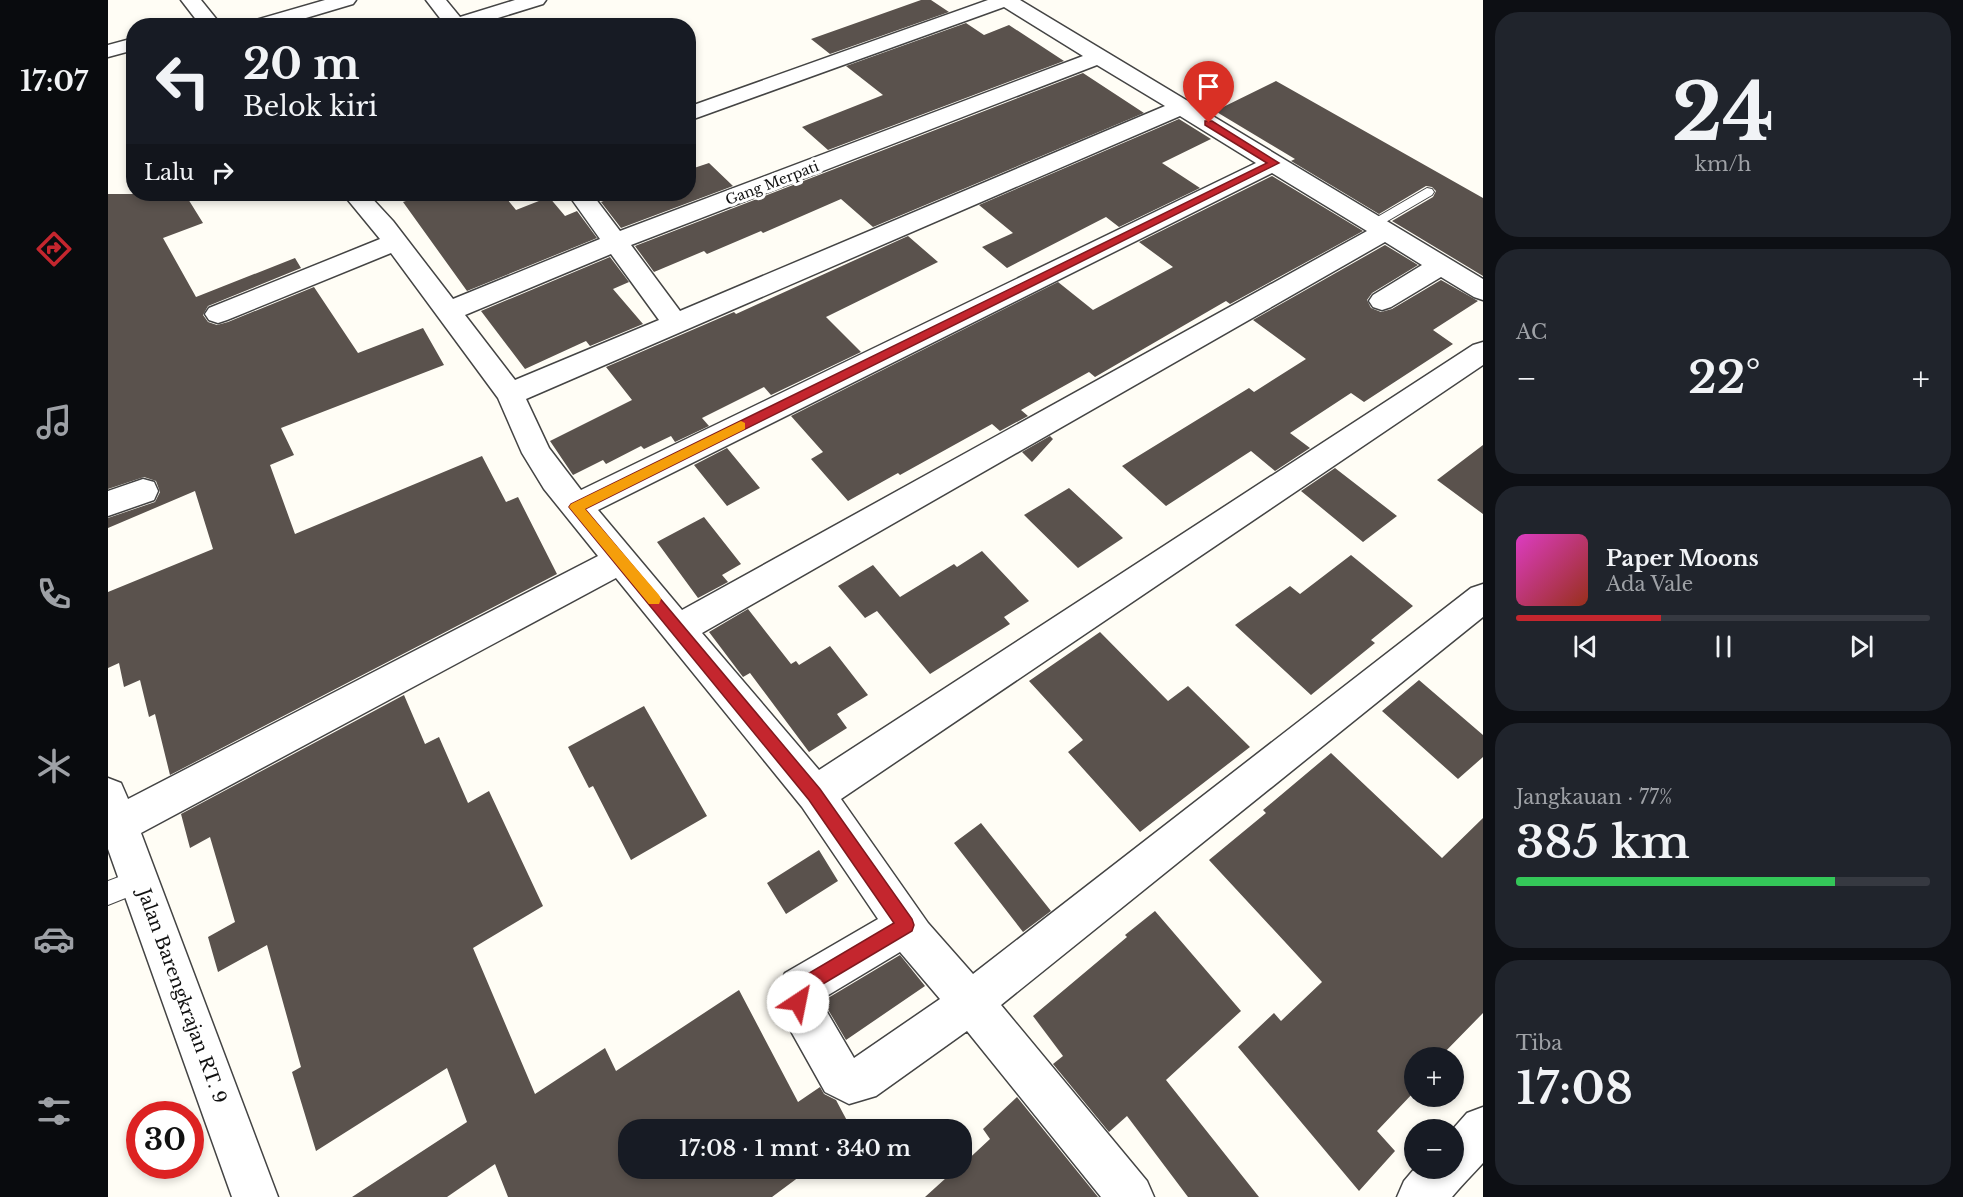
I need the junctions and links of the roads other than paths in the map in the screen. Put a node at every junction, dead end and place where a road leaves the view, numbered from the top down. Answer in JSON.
{"nodes":[{"id":1,"x":191,"y":0,"type":"edge"},
{"id":2,"x":346,"y":0,"type":"edge"},
{"id":3,"x":436,"y":0,"type":"edge"},
{"id":4,"x":536,"y":0,"type":"edge"},
{"id":5,"x":1006,"y":0,"type":"edge"},
{"id":6,"x":202,"y":18,"type":"edge"},
{"id":7,"x":284,"y":18,"type":"edge"},
{"id":8,"x":450,"y":18,"type":"edge"},
{"id":9,"x":478,"y":18,"type":"edge"},
{"id":10,"x":126,"y":46,"type":"edge"},
{"id":11,"x":108,"y":51,"type":"edge"},
{"id":12,"x":1099,"y":57,"type":"junction"},
{"id":13,"x":1182,"y":107,"type":"junction"},
{"id":14,"x":696,"y":112,"type":"edge"},
{"id":15,"x":1274,"y":163,"type":"junction"},
{"id":16,"x":1427,"y":192,"type":"dead end"},
{"id":17,"x":361,"y":201,"type":"edge"},
{"id":18,"x":585,"y":201,"type":"edge"},
{"id":19,"x":1380,"y":227,"type":"junction"},
{"id":20,"x":395,"y":242,"type":"junction"},
{"id":21,"x":616,"y":243,"type":"junction"},
{"id":22,"x":1441,"y":265,"type":"junction"},
{"id":23,"x":1483,"y":291,"type":"edge"},
{"id":24,"x":1382,"y":301,"type":"dead end"},
{"id":25,"x":447,"y":312,"type":"junction"},
{"id":26,"x":218,"y":314,"type":"dead end"},
{"id":27,"x":676,"y":324,"type":"junction"},
{"id":28,"x":1483,"y":352,"type":"edge"},
{"id":29,"x":510,"y":394,"type":"junction"},
{"id":30,"x":143,"y":491,"type":"dead end"},
{"id":31,"x":108,"y":504,"type":"edge"},
{"id":32,"x":576,"y":507,"type":"junction"},
{"id":33,"x":621,"y":560,"type":"junction"},
{"id":34,"x":1483,"y":598,"type":"edge"},
{"id":35,"x":678,"y":629,"type":"junction"},
{"id":36,"x":814,"y":794,"type":"junction"},
{"id":37,"x":113,"y":811,"type":"edge"},
{"id":38,"x":124,"y":887,"type":"edge"},
{"id":39,"x":906,"y":925,"type":"junction"},
{"id":40,"x":970,"y":1003,"type":"junction"},
{"id":41,"x":1483,"y":1129,"type":"edge"},
{"id":42,"x":1464,"y":1150,"type":"edge"},
{"id":43,"x":1437,"y":1179,"type":"edge"},
{"id":44,"x":255,"y":1197,"type":"edge"},
{"id":45,"x":1131,"y":1197,"type":"edge"},
{"id":46,"x":1420,"y":1197,"type":"edge"}],
"edges":[{"from":1,"to":6,"type":"street"},
{"from":2,"to":7,"type":"street"},
{"from":3,"to":8,"type":"street"},
{"from":4,"to":9,"type":"street"},
{"from":5,"to":12,"type":"street"},
{"from":5,"to":14,"type":"street"},
{"from":10,"to":11,"type":"street"},
{"from":12,"to":13,"type":"street"},
{"from":12,"to":21,"type":"street","name":"Gang Merpati"},
{"from":13,"to":15,"type":"street"},
{"from":13,"to":27,"type":"street"},
{"from":15,"to":19,"type":"street"},
{"from":15,"to":32,"type":"street"},
{"from":16,"to":19,"type":"lane"},
{"from":17,"to":20,"type":"street"},
{"from":18,"to":21,"type":"street"},
{"from":19,"to":22,"type":"street"},
{"from":19,"to":35,"type":"street"},
{"from":20,"to":25,"type":"street"},
{"from":20,"to":26,"type":"street"},
{"from":21,"to":25,"type":"street","name":"Gang Merpati"},
{"from":21,"to":27,"type":"street"},
{"from":22,"to":23,"type":"street"},
{"from":22,"to":24,"type":"street"},
{"from":25,"to":29,"type":"street"},
{"from":27,"to":29,"type":"street"},
{"from":28,"to":36,"type":"street"},
{"from":29,"to":32,"type":"street"},
{"from":30,"to":31,"type":"street"},
{"from":32,"to":33,"type":"street"},
{"from":33,"to":35,"type":"street"},
{"from":33,"to":37,"type":"street"},
{"from":34,"to":40,"type":"street"},
{"from":35,"to":36,"type":"street"},
{"from":36,"to":39,"type":"street"},
{"from":37,"to":38,"type":"street","name":"Jalan Barengkrajan RT. 9"},
{"from":38,"to":44,"type":"street","name":"Jalan Barengkrajan RT. 9"},
{"from":39,"to":40,"type":"street"},
{"from":39,"to":40,"type":"street"},
{"from":40,"to":45,"type":"street"},
{"from":41,"to":42,"type":"street"},
{"from":43,"to":46,"type":"street"}]}
